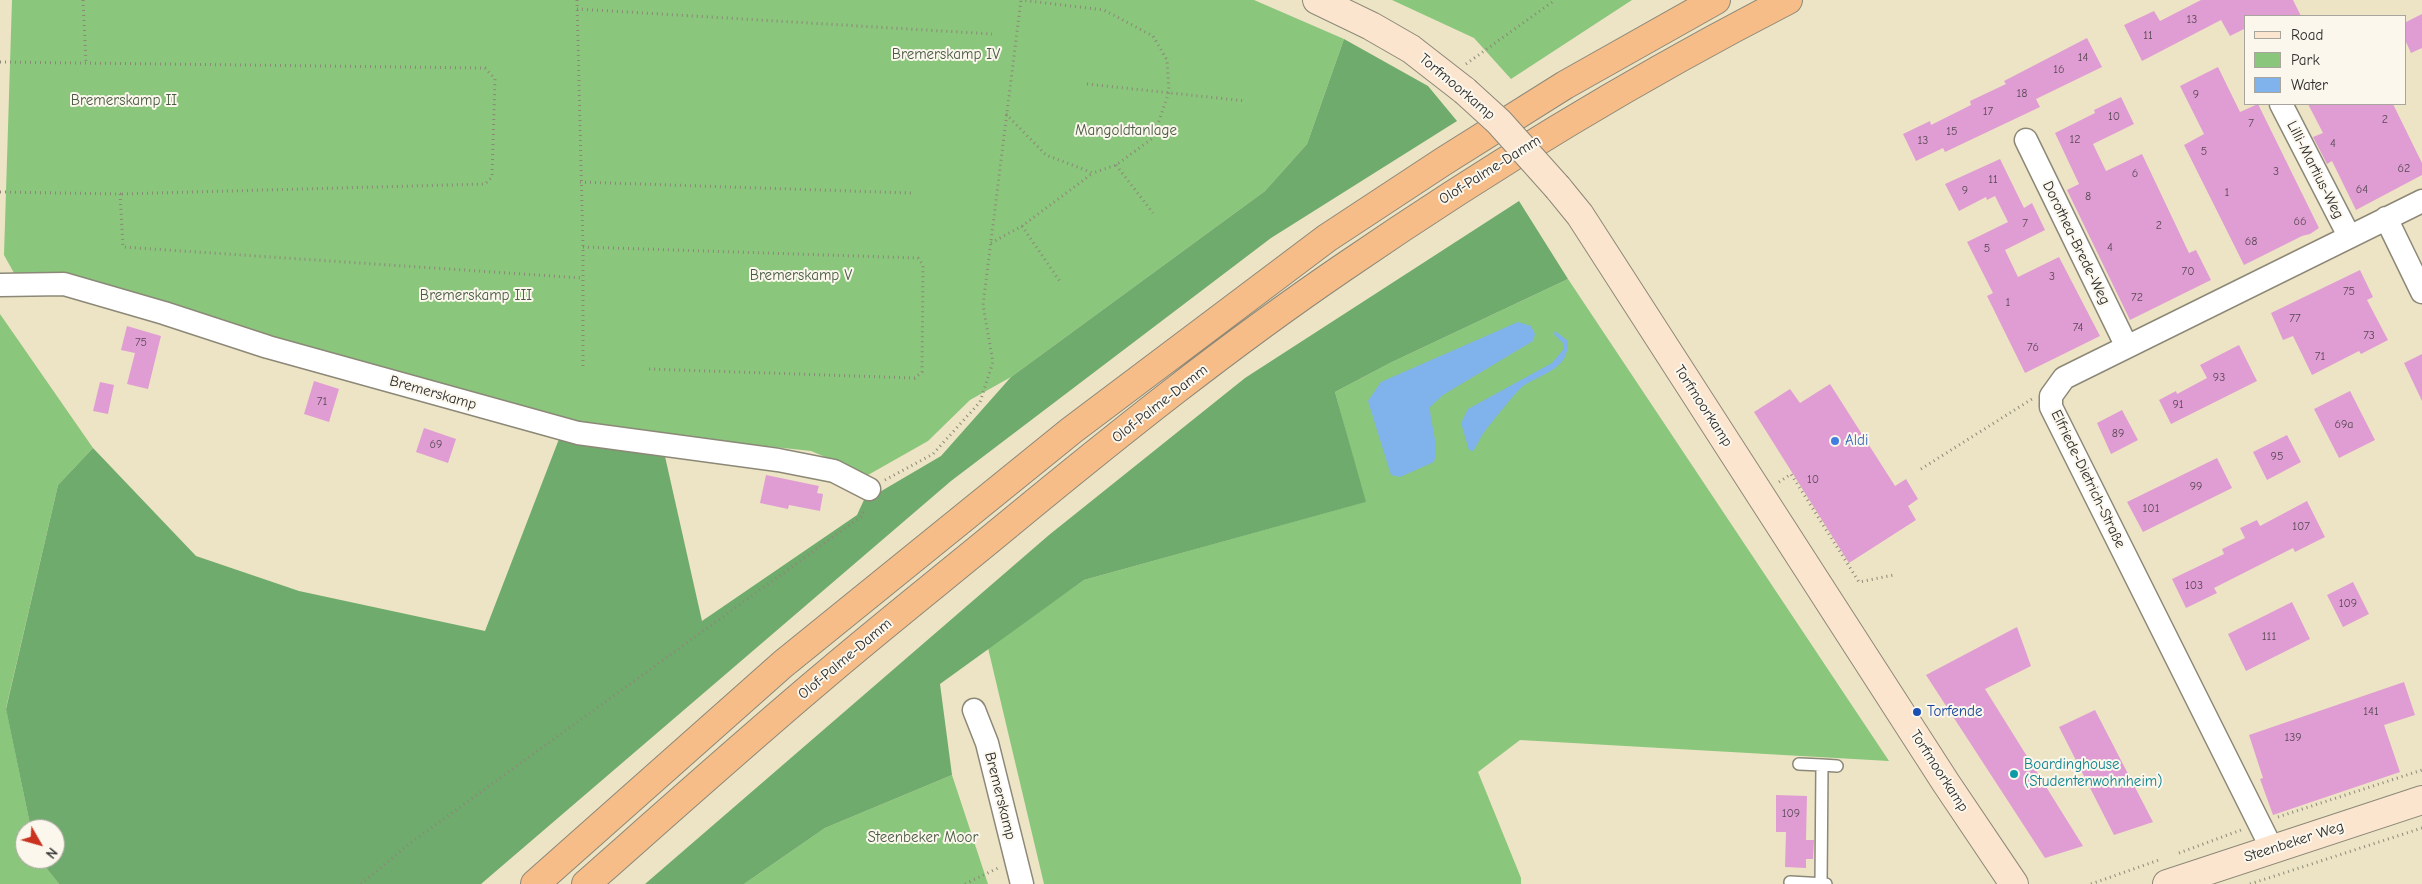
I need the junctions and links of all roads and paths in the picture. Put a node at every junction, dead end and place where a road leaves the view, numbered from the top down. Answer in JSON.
{"nodes":[{"id":1,"x":84,"y":0,"type":"edge"},
{"id":2,"x":577,"y":0,"type":"edge"},
{"id":3,"x":1021,"y":0,"type":"edge"},
{"id":4,"x":1317,"y":0,"type":"edge"},
{"id":5,"x":1555,"y":0,"type":"edge"},
{"id":6,"x":1716,"y":0,"type":"edge"},
{"id":7,"x":1788,"y":0,"type":"edge"},
{"id":8,"x":577,"y":9,"type":"junction"},
{"id":9,"x":992,"y":34,"type":"dead end"},
{"id":10,"x":0,"y":62,"type":"edge"},
{"id":11,"x":86,"y":63,"type":"junction"},
{"id":12,"x":1463,"y":79,"type":"junction"},
{"id":13,"x":1087,"y":84,"type":"dead end"},
{"id":14,"x":1169,"y":92,"type":"junction"},
{"id":15,"x":1246,"y":101,"type":"dead end"},
{"id":16,"x":2282,"y":105,"type":"edge"},
{"id":17,"x":1006,"y":114,"type":"junction"},
{"id":18,"x":2026,"y":140,"type":"dead end"},
{"id":19,"x":1116,"y":165,"type":"junction"},
{"id":20,"x":1093,"y":173,"type":"junction"},
{"id":21,"x":580,"y":182,"type":"junction"},
{"id":22,"x":0,"y":192,"type":"edge"},
{"id":23,"x":911,"y":193,"type":"dead end"},
{"id":24,"x":120,"y":194,"type":"junction"},
{"id":25,"x":2422,"y":201,"type":"edge"},
{"id":26,"x":1153,"y":213,"type":"dead end"},
{"id":27,"x":2386,"y":218,"type":"junction"},
{"id":28,"x":1022,"y":226,"type":"junction"},
{"id":29,"x":2349,"y":236,"type":"junction"},
{"id":30,"x":990,"y":243,"type":"junction"},
{"id":31,"x":583,"y":246,"type":"junction"},
{"id":32,"x":582,"y":278,"type":"junction"},
{"id":33,"x":1060,"y":283,"type":"dead end"},
{"id":34,"x":0,"y":285,"type":"edge"},
{"id":35,"x":2422,"y":292,"type":"edge"},
{"id":36,"x":2126,"y":345,"type":"junction"},
{"id":37,"x":583,"y":367,"type":"dead end"},
{"id":38,"x":649,"y":369,"type":"dead end"},
{"id":39,"x":2051,"y":396,"type":"junction"},
{"id":40,"x":1921,"y":469,"type":"dead end"},
{"id":41,"x":1778,"y":483,"type":"dead end"},
{"id":42,"x":869,"y":489,"type":"junction"},
{"id":43,"x":1894,"y":575,"type":"dead end"},
{"id":44,"x":974,"y":710,"type":"dead end"},
{"id":45,"x":1799,"y":764,"type":"dead end"},
{"id":46,"x":1822,"y":765,"type":"junction"},
{"id":47,"x":1837,"y":766,"type":"dead end"},
{"id":48,"x":2422,"y":800,"type":"edge"},
{"id":49,"x":2422,"y":828,"type":"edge"},
{"id":50,"x":2272,"y":849,"type":"junction"},
{"id":51,"x":1016,"y":860,"type":"junction"},
{"id":52,"x":1790,"y":882,"type":"dead end"},
{"id":53,"x":361,"y":884,"type":"edge"},
{"id":54,"x":535,"y":884,"type":"edge"},
{"id":55,"x":586,"y":884,"type":"edge"},
{"id":56,"x":965,"y":884,"type":"edge"},
{"id":57,"x":1022,"y":884,"type":"edge"},
{"id":58,"x":1821,"y":884,"type":"edge"},
{"id":59,"x":1826,"y":884,"type":"edge"},
{"id":60,"x":2014,"y":884,"type":"edge"},
{"id":61,"x":2167,"y":884,"type":"edge"},
{"id":62,"x":2250,"y":884,"type":"edge"}],
"edges":[{"from":1,"to":11,"type":"path"},
{"from":2,"to":8,"type":"path"},
{"from":3,"to":14,"type":"path"},
{"from":3,"to":17,"type":"path"},
{"from":4,"to":12,"type":"street","name":"Torfmoorkamp"},
{"from":5,"to":12,"type":"path"},
{"from":6,"to":54,"type":"highway","name":"Olof-Palme-Damm"},
{"from":7,"to":55,"type":"highway","name":"Olof-Palme-Damm"},
{"from":8,"to":9,"type":"path"},
{"from":8,"to":21,"type":"path"},
{"from":10,"to":11,"type":"path"},
{"from":11,"to":24,"type":"path"},
{"from":12,"to":60,"type":"street","name":"Torfmoorkamp","bridge":true},
{"from":13,"to":14,"type":"path"},
{"from":14,"to":15,"type":"path"},
{"from":14,"to":19,"type":"path"},
{"from":16,"to":29,"type":"street","name":"Lilli-Martius-Weg"},
{"from":17,"to":20,"type":"path"},
{"from":17,"to":30,"type":"path"},
{"from":18,"to":36,"type":"street","name":"Dorothea-Brede-Weg"},
{"from":19,"to":20,"type":"path"},
{"from":19,"to":26,"type":"path"},
{"from":20,"to":28,"type":"path"},
{"from":21,"to":23,"type":"path"},
{"from":21,"to":31,"type":"path"},
{"from":22,"to":24,"type":"path"},
{"from":24,"to":32,"type":"path"},
{"from":25,"to":27,"type":"street","name":"Elfriede-Dietrich-Straße"},
{"from":27,"to":29,"type":"street","name":"Elfriede-Dietrich-Straße"},
{"from":27,"to":35,"type":"street"},
{"from":28,"to":30,"type":"path"},
{"from":28,"to":33,"type":"path"},
{"from":29,"to":36,"type":"street","name":"Elfriede-Dietrich-Straße"},
{"from":30,"to":42,"type":"path"},
{"from":31,"to":32,"type":"path"},
{"from":31,"to":38,"type":"path"},
{"from":32,"to":37,"type":"path"},
{"from":34,"to":42,"type":"street","name":"Bremerskamp"},
{"from":36,"to":39,"type":"street","name":"Elfriede-Dietrich-Straße"},
{"from":39,"to":40,"type":"path"},
{"from":39,"to":50,"type":"street","name":"Elfriede-Dietrich-Straße"},
{"from":41,"to":43,"type":"path"},
{"from":42,"to":53,"type":"path"},
{"from":44,"to":51,"type":"street","name":"Bremerskamp"},
{"from":45,"to":46,"type":"lane"},
{"from":46,"to":47,"type":"lane"},
{"from":46,"to":58,"type":"lane"},
{"from":48,"to":50,"type":"street","name":"Steenbeker Weg"},
{"from":49,"to":62,"type":"path"},
{"from":50,"to":61,"type":"street","name":"Steenbeker Weg"},
{"from":51,"to":56,"type":"path"},
{"from":51,"to":57,"type":"street","name":"Bremerskamp"},
{"from":52,"to":58,"type":"lane"},
{"from":58,"to":59,"type":"lane"}]}
